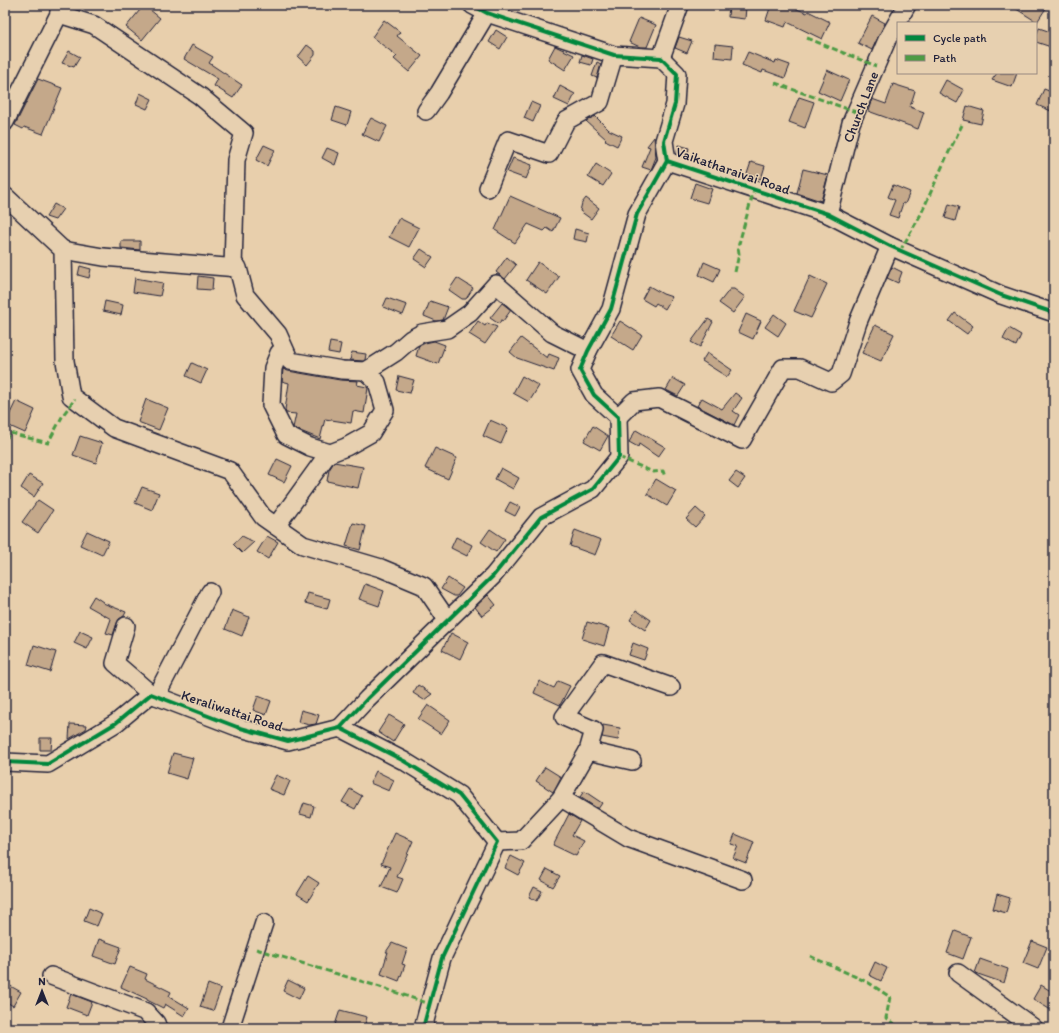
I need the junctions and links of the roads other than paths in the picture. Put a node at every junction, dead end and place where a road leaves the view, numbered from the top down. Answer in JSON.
{"nodes":[{"id":1,"x":472,"y":5,"type":"edge"},
{"id":2,"x":680,"y":5,"type":"edge"},
{"id":3,"x":907,"y":5,"type":"edge"},
{"id":4,"x":59,"y":10,"type":"edge"},
{"id":5,"x":487,"y":13,"type":"junction"},
{"id":6,"x":897,"y":22,"type":"edge"},
{"id":7,"x":897,"y":22,"type":"edge"},
{"id":8,"x":614,"y":55,"type":"junction"},
{"id":9,"x":661,"y":58,"type":"junction"},
{"id":10,"x":426,"y":111,"type":"dead end"},
{"id":11,"x":5,"y":122,"type":"edge"},
{"id":12,"x":667,"y":161,"type":"junction"},
{"id":13,"x":488,"y":188,"type":"dead end"},
{"id":14,"x":5,"y":196,"type":"edge"},
{"id":15,"x":828,"y":214,"type":"junction"},
{"id":16,"x":890,"y":246,"type":"junction"},
{"id":17,"x":64,"y":250,"type":"junction"},
{"id":18,"x":233,"y":268,"type":"junction"},
{"id":19,"x":1054,"y":313,"type":"edge"},
{"id":20,"x":285,"y":351,"type":"junction"},
{"id":21,"x":588,"y":351,"type":"junction"},
{"id":22,"x":365,"y":371,"type":"junction"},
{"id":23,"x":618,"y":417,"type":"junction"},
{"id":24,"x":330,"y":454,"type":"junction"},
{"id":25,"x":276,"y":526,"type":"junction"},
{"id":26,"x":210,"y":592,"type":"dead end"},
{"id":27,"x":448,"y":621,"type":"junction"},
{"id":28,"x":126,"y":626,"type":"dead end"},
{"id":29,"x":671,"y":687,"type":"dead end"},
{"id":30,"x":154,"y":695,"type":"junction"},
{"id":31,"x":340,"y":728,"type":"junction"},
{"id":32,"x":588,"y":751,"type":"junction"},
{"id":33,"x":632,"y":761,"type":"dead end"},
{"id":34,"x":5,"y":762,"type":"edge"},
{"id":35,"x":561,"y":798,"type":"junction"},
{"id":36,"x":497,"y":842,"type":"junction"},
{"id":37,"x":743,"y":880,"type":"dead end"},
{"id":38,"x":264,"y":923,"type":"dead end"},
{"id":39,"x":958,"y":974,"type":"dead end"},
{"id":40,"x":51,"y":976,"type":"dead end"},
{"id":41,"x":158,"y":1028,"type":"edge"},
{"id":42,"x":230,"y":1028,"type":"edge"},
{"id":43,"x":423,"y":1028,"type":"edge"},
{"id":44,"x":1034,"y":1028,"type":"edge"}],
"edges":[{"from":1,"to":5,"type":"street"},
{"from":2,"to":9,"type":"street"},
{"from":3,"to":7,"type":"street","name":"Church Lane"},
{"from":4,"to":11,"type":"street"},
{"from":4,"to":18,"type":"street"},
{"from":5,"to":8,"type":"street"},
{"from":5,"to":10,"type":"street"},
{"from":6,"to":15,"type":"street","name":"Church Lane"},
{"from":8,"to":9,"type":"street"},
{"from":8,"to":13,"type":"street"},
{"from":9,"to":12,"type":"street","name":"Vaikatharaivai Road"},
{"from":12,"to":15,"type":"street","name":"Vaikatharaivai Road"},
{"from":12,"to":21,"type":"street"},
{"from":14,"to":17,"type":"street"},
{"from":15,"to":16,"type":"street","name":"Vaikatharaivai Road"},
{"from":16,"to":19,"type":"street","name":"Vaikatharaivai Road"},
{"from":16,"to":23,"type":"street"},
{"from":17,"to":18,"type":"street"},
{"from":17,"to":25,"type":"street"},
{"from":18,"to":20,"type":"street"},
{"from":20,"to":22,"type":"street"},
{"from":20,"to":24,"type":"street"},
{"from":21,"to":22,"type":"street"},
{"from":21,"to":23,"type":"street"},
{"from":22,"to":24,"type":"street"},
{"from":23,"to":27,"type":"street"},
{"from":24,"to":25,"type":"street"},
{"from":25,"to":27,"type":"street"},
{"from":26,"to":30,"type":"street"},
{"from":27,"to":31,"type":"street"},
{"from":28,"to":30,"type":"street","name":"Keraliwattai Road"},
{"from":29,"to":32,"type":"street"},
{"from":30,"to":31,"type":"street","name":"Keraliwattai Road"},
{"from":30,"to":34,"type":"street"},
{"from":31,"to":36,"type":"street"},
{"from":32,"to":33,"type":"street"},
{"from":32,"to":35,"type":"street"},
{"from":35,"to":36,"type":"street"},
{"from":35,"to":37,"type":"street"},
{"from":36,"to":43,"type":"street"},
{"from":38,"to":42,"type":"street"},
{"from":39,"to":44,"type":"street"},
{"from":40,"to":41,"type":"street"}]}
